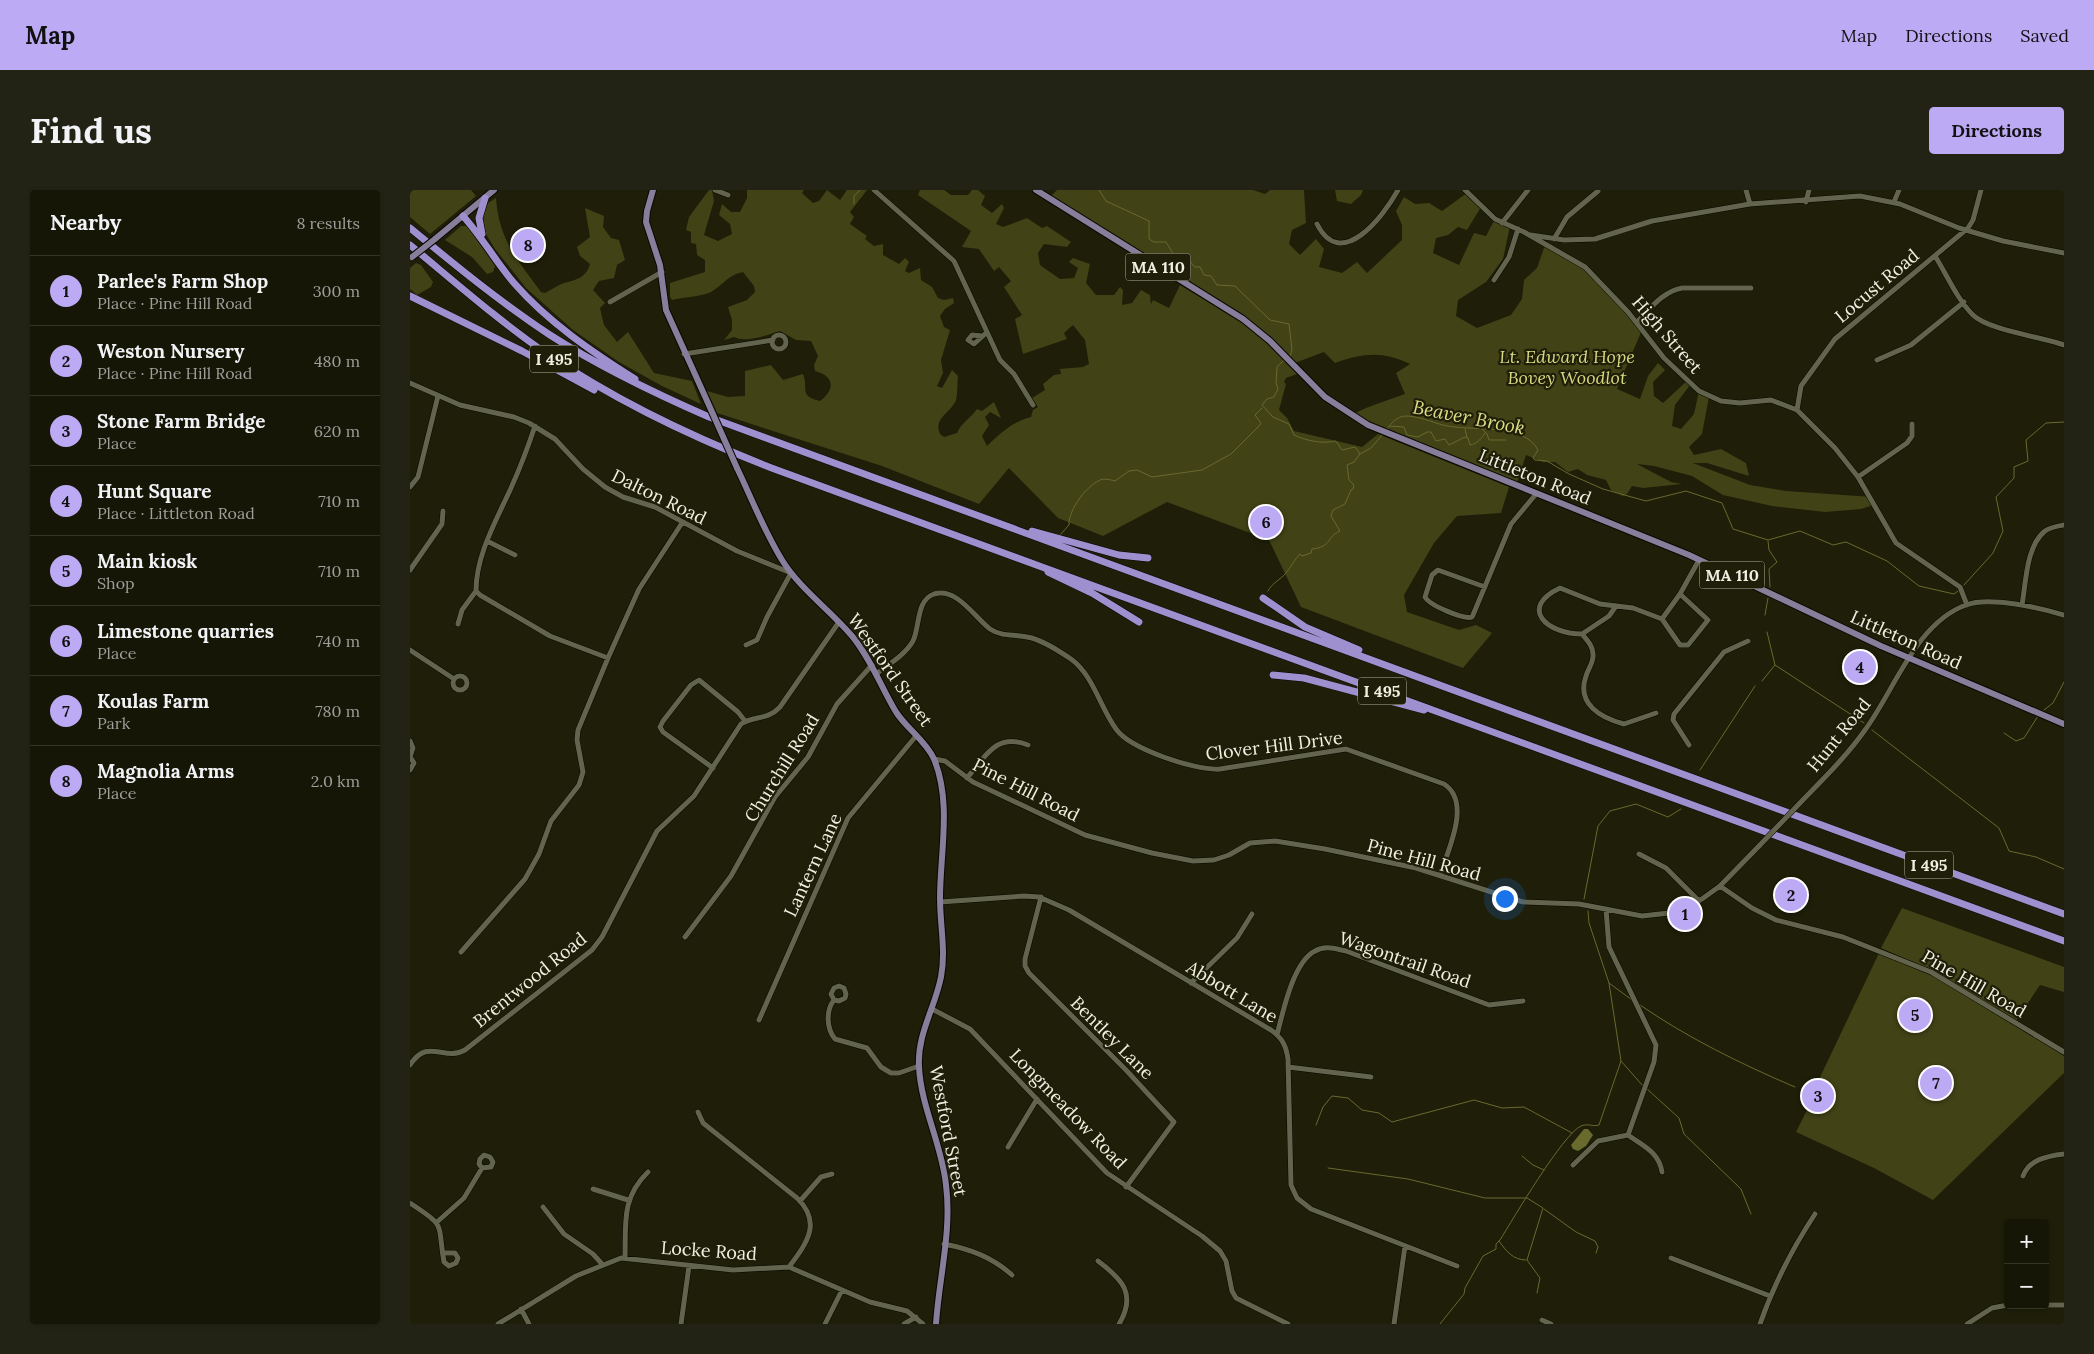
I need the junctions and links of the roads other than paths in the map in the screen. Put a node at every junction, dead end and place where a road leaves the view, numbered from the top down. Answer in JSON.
{"nodes":[{"id":1,"x":494,"y":190,"type":"edge"},
{"id":2,"x":653,"y":190,"type":"edge"},
{"id":3,"x":716,"y":190,"type":"edge"},
{"id":4,"x":874,"y":190,"type":"edge"},
{"id":5,"x":1036,"y":190,"type":"edge"},
{"id":6,"x":1398,"y":190,"type":"edge"},
{"id":7,"x":1465,"y":190,"type":"edge"},
{"id":8,"x":1528,"y":190,"type":"edge"},
{"id":9,"x":1746,"y":190,"type":"edge"},
{"id":10,"x":1809,"y":190,"type":"edge"},
{"id":11,"x":1899,"y":190,"type":"edge"},
{"id":12,"x":1981,"y":190,"type":"edge"},
{"id":13,"x":1598,"y":192,"type":"dead end"},
{"id":14,"x":728,"y":195,"type":"dead end"},
{"id":15,"x":485,"y":198,"type":"junction"},
{"id":16,"x":1806,"y":202,"type":"junction"},
{"id":17,"x":1894,"y":202,"type":"junction"},
{"id":18,"x":1750,"y":204,"type":"junction"},
{"id":19,"x":463,"y":216,"type":"junction"},
{"id":20,"x":1502,"y":223,"type":"junction"},
{"id":21,"x":1317,"y":224,"type":"dead end"},
{"id":22,"x":410,"y":228,"type":"edge"},
{"id":23,"x":1518,"y":229,"type":"junction"},
{"id":24,"x":1966,"y":230,"type":"junction"},
{"id":25,"x":1530,"y":235,"type":"junction"},
{"id":26,"x":1554,"y":239,"type":"junction"},
{"id":27,"x":410,"y":245,"type":"edge"},
{"id":28,"x":490,"y":250,"type":"junction"},
{"id":29,"x":2064,"y":253,"type":"edge"},
{"id":30,"x":1935,"y":256,"type":"junction"},
{"id":31,"x":411,"y":258,"type":"edge"},
{"id":32,"x":662,"y":272,"type":"junction"},
{"id":33,"x":1494,"y":280,"type":"dead end"},
{"id":34,"x":1751,"y":288,"type":"dead end"},
{"id":35,"x":411,"y":296,"type":"edge"},
{"id":36,"x":610,"y":302,"type":"dead end"},
{"id":37,"x":1964,"y":302,"type":"junction"},
{"id":38,"x":1637,"y":322,"type":"junction"},
{"id":39,"x":773,"y":340,"type":"dead end"},
{"id":40,"x":2064,"y":345,"type":"edge"},
{"id":41,"x":684,"y":354,"type":"junction"},
{"id":42,"x":1877,"y":360,"type":"dead end"},
{"id":43,"x":410,"y":383,"type":"edge"},
{"id":44,"x":438,"y":396,"type":"junction"},
{"id":45,"x":671,"y":400,"type":"junction"},
{"id":46,"x":1034,"y":405,"type":"dead end"},
{"id":47,"x":1797,"y":410,"type":"junction"},
{"id":48,"x":652,"y":417,"type":"junction"},
{"id":49,"x":1912,"y":424,"type":"dead end"},
{"id":50,"x":535,"y":426,"type":"junction"},
{"id":51,"x":1858,"y":477,"type":"junction"},
{"id":52,"x":410,"y":487,"type":"edge"},
{"id":53,"x":1536,"y":494,"type":"junction"},
{"id":54,"x":443,"y":512,"type":"dead end"},
{"id":55,"x":982,"y":516,"type":"junction"},
{"id":56,"x":682,"y":523,"type":"junction"},
{"id":57,"x":2064,"y":525,"type":"edge"},
{"id":58,"x":487,"y":542,"type":"junction"},
{"id":59,"x":515,"y":556,"type":"dead end"},
{"id":60,"x":780,"y":556,"type":"junction"},
{"id":61,"x":1014,"y":556,"type":"junction"},
{"id":62,"x":1148,"y":558,"type":"dead end"},
{"id":63,"x":1699,"y":560,"type":"junction"},
{"id":64,"x":770,"y":565,"type":"junction"},
{"id":65,"x":410,"y":570,"type":"edge"},
{"id":66,"x":791,"y":573,"type":"junction"},
{"id":67,"x":1485,"y":587,"type":"junction"},
{"id":68,"x":476,"y":591,"type":"junction"},
{"id":69,"x":1680,"y":594,"type":"junction"},
{"id":70,"x":1263,"y":598,"type":"dead end"},
{"id":71,"x":1967,"y":605,"type":"junction"},
{"id":72,"x":2022,"y":605,"type":"junction"},
{"id":73,"x":1616,"y":606,"type":"junction"},
{"id":74,"x":2064,"y":615,"type":"edge"},
{"id":75,"x":1662,"y":619,"type":"junction"},
{"id":76,"x":839,"y":622,"type":"junction"},
{"id":77,"x":1139,"y":622,"type":"dead end"},
{"id":78,"x":458,"y":624,"type":"dead end"},
{"id":79,"x":1582,"y":634,"type":"junction"},
{"id":80,"x":1748,"y":641,"type":"dead end"},
{"id":81,"x":746,"y":646,"type":"dead end"},
{"id":82,"x":410,"y":650,"type":"edge"},
{"id":83,"x":608,"y":658,"type":"junction"},
{"id":84,"x":1908,"y":658,"type":"junction"},
{"id":85,"x":872,"y":665,"type":"junction"},
{"id":86,"x":876,"y":674,"type":"junction"},
{"id":87,"x":1273,"y":674,"type":"dead end"},
{"id":88,"x":454,"y":679,"type":"dead end"},
{"id":89,"x":1428,"y":680,"type":"junction"},
{"id":90,"x":1441,"y":713,"type":"junction"},
{"id":91,"x":1656,"y":714,"type":"dead end"},
{"id":92,"x":745,"y":722,"type":"junction"},
{"id":93,"x":2064,"y":724,"type":"edge"},
{"id":94,"x":916,"y":736,"type":"junction"},
{"id":95,"x":410,"y":741,"type":"edge"},
{"id":96,"x":1028,"y":744,"type":"dead end"},
{"id":97,"x":1689,"y":745,"type":"dead end"},
{"id":98,"x":410,"y":757,"type":"edge"},
{"id":99,"x":934,"y":759,"type":"junction"},
{"id":100,"x":713,"y":768,"type":"junction"},
{"id":101,"x":410,"y":770,"type":"edge"},
{"id":102,"x":967,"y":778,"type":"junction"},
{"id":103,"x":1639,"y":854,"type":"dead end"},
{"id":104,"x":1440,"y":875,"type":"junction"},
{"id":105,"x":1720,"y":886,"type":"junction"},
{"id":106,"x":1041,"y":898,"type":"junction"},
{"id":107,"x":1699,"y":901,"type":"junction"},
{"id":108,"x":940,"y":902,"type":"junction"},
{"id":109,"x":1606,"y":909,"type":"junction"},
{"id":110,"x":1252,"y":914,"type":"dead end"},
{"id":111,"x":2064,"y":914,"type":"edge"},
{"id":112,"x":685,"y":937,"type":"dead end"},
{"id":113,"x":2064,"y":941,"type":"edge"},
{"id":114,"x":461,"y":952,"type":"dead end"},
{"id":115,"x":1191,"y":983,"type":"junction"},
{"id":116,"x":834,"y":1000,"type":"dead end"},
{"id":117,"x":1523,"y":1001,"type":"dead end"},
{"id":118,"x":932,"y":1009,"type":"junction"},
{"id":119,"x":759,"y":1020,"type":"dead end"},
{"id":120,"x":1277,"y":1035,"type":"junction"},
{"id":121,"x":2064,"y":1052,"type":"edge"},
{"id":122,"x":410,"y":1065,"type":"edge"},
{"id":123,"x":919,"y":1066,"type":"junction"},
{"id":124,"x":1288,"y":1067,"type":"junction"},
{"id":125,"x":1371,"y":1077,"type":"dead end"},
{"id":126,"x":1037,"y":1099,"type":"junction"},
{"id":127,"x":698,"y":1112,"type":"dead end"},
{"id":128,"x":1628,"y":1135,"type":"junction"},
{"id":129,"x":1008,"y":1147,"type":"dead end"},
{"id":130,"x":2064,"y":1154,"type":"edge"},
{"id":131,"x":1573,"y":1165,"type":"dead end"},
{"id":132,"x":482,"y":1168,"type":"dead end"},
{"id":133,"x":648,"y":1172,"type":"dead end"},
{"id":134,"x":1662,"y":1172,"type":"dead end"},
{"id":135,"x":832,"y":1174,"type":"dead end"},
{"id":136,"x":2023,"y":1176,"type":"dead end"},
{"id":137,"x":1126,"y":1187,"type":"junction"},
{"id":138,"x":593,"y":1189,"type":"dead end"},
{"id":139,"x":628,"y":1200,"type":"junction"},
{"id":140,"x":800,"y":1201,"type":"junction"},
{"id":141,"x":410,"y":1203,"type":"edge"},
{"id":142,"x":542,"y":1207,"type":"dead end"},
{"id":143,"x":1815,"y":1214,"type":"dead end"},
{"id":144,"x":437,"y":1222,"type":"junction"},
{"id":145,"x":944,"y":1244,"type":"junction"},
{"id":146,"x":1406,"y":1246,"type":"junction"},
{"id":147,"x":443,"y":1253,"type":"dead end"},
{"id":148,"x":625,"y":1258,"type":"junction"},
{"id":149,"x":1671,"y":1258,"type":"dead end"},
{"id":150,"x":1098,"y":1261,"type":"dead end"},
{"id":151,"x":602,"y":1264,"type":"junction"},
{"id":152,"x":689,"y":1266,"type":"junction"},
{"id":153,"x":1457,"y":1266,"type":"dead end"},
{"id":154,"x":789,"y":1267,"type":"junction"},
{"id":155,"x":1012,"y":1275,"type":"dead end"},
{"id":156,"x":842,"y":1290,"type":"junction"},
{"id":157,"x":1770,"y":1296,"type":"junction"},
{"id":158,"x":2049,"y":1305,"type":"edge"},
{"id":159,"x":2064,"y":1305,"type":"edge"},
{"id":160,"x":2004,"y":1306,"type":"edge"},
{"id":161,"x":521,"y":1309,"type":"junction"},
{"id":162,"x":916,"y":1317,"type":"junction"},
{"id":163,"x":1542,"y":1320,"type":"dead end"},
{"id":164,"x":498,"y":1324,"type":"edge"},
{"id":165,"x":529,"y":1324,"type":"edge"},
{"id":166,"x":681,"y":1324,"type":"edge"},
{"id":167,"x":825,"y":1324,"type":"edge"},
{"id":168,"x":904,"y":1324,"type":"edge"},
{"id":169,"x":922,"y":1324,"type":"edge"},
{"id":170,"x":936,"y":1324,"type":"edge"},
{"id":171,"x":1119,"y":1324,"type":"edge"},
{"id":172,"x":1288,"y":1324,"type":"edge"},
{"id":173,"x":1394,"y":1324,"type":"edge"},
{"id":174,"x":1550,"y":1324,"type":"edge"},
{"id":175,"x":1760,"y":1324,"type":"edge"},
{"id":176,"x":1967,"y":1324,"type":"edge"}],
"edges":[{"from":1,"to":15,"type":"main road"},
{"from":2,"to":32,"type":"main road","name":"Westford Street"},
{"from":3,"to":14,"type":"street"},
{"from":4,"to":46,"type":"street"},
{"from":5,"to":53,"type":"main road","name":"Littleton Road","number":"MA 110"},
{"from":6,"to":21,"type":"street"},
{"from":7,"to":20,"type":"street","name":"High Street"},
{"from":8,"to":20,"type":"street"},
{"from":9,"to":18,"type":"street"},
{"from":10,"to":16,"type":"street"},
{"from":11,"to":17,"type":"street"},
{"from":12,"to":24,"type":"street","name":"Locust Road"},
{"from":13,"to":26,"type":"street"},
{"from":15,"to":19,"type":"main road"},
{"from":15,"to":28,"type":"highway"},
{"from":16,"to":17,"type":"street"},
{"from":16,"to":18,"type":"street"},
{"from":17,"to":24,"type":"street"},
{"from":18,"to":26,"type":"street"},
{"from":19,"to":28,"type":"highway"},
{"from":19,"to":31,"type":"main road","bridge":true},
{"from":20,"to":23,"type":"street","name":"High Street"},
{"from":22,"to":45,"type":"highway","number":"I 495"},
{"from":23,"to":25,"type":"street","name":"High Street"},
{"from":23,"to":33,"type":"street"},
{"from":24,"to":29,"type":"street"},
{"from":24,"to":30,"type":"street","name":"Locust Road"},
{"from":25,"to":26,"type":"street"},
{"from":25,"to":38,"type":"street","name":"High Street"},
{"from":27,"to":48,"type":"highway","number":"I 495"},
{"from":28,"to":45,"type":"highway"},
{"from":30,"to":37,"type":"street"},
{"from":30,"to":47,"type":"street","name":"Locust Road"},
{"from":32,"to":36,"type":"street"},
{"from":32,"to":41,"type":"main road","name":"Westford Street"},
{"from":34,"to":38,"type":"street"},
{"from":35,"to":48,"type":"highway"},
{"from":37,"to":40,"type":"street"},
{"from":37,"to":42,"type":"street"},
{"from":38,"to":47,"type":"street","name":"High Street"},
{"from":39,"to":41,"type":"street"},
{"from":41,"to":60,"type":"main road","name":"Westford Street","bridge":true},
{"from":43,"to":44,"type":"street","name":"Dalton Road"},
{"from":44,"to":50,"type":"street","name":"Dalton Road"},
{"from":44,"to":52,"type":"street"},
{"from":45,"to":55,"type":"highway","number":"I 495"},
{"from":47,"to":51,"type":"street","name":"High Street"},
{"from":48,"to":61,"type":"highway","number":"I 495"},
{"from":49,"to":51,"type":"street"},
{"from":50,"to":56,"type":"street","name":"Dalton Road"},
{"from":50,"to":58,"type":"street"},
{"from":51,"to":71,"type":"street","name":"High Street"},
{"from":53,"to":63,"type":"main road","name":"Littleton Road","number":"MA 110"},
{"from":53,"to":67,"type":"street"},
{"from":54,"to":65,"type":"street"},
{"from":55,"to":62,"type":"highway"},
{"from":55,"to":89,"type":"highway","number":"I 495"},
{"from":56,"to":64,"type":"street","name":"Dalton Road"},
{"from":56,"to":83,"type":"street"},
{"from":57,"to":72,"type":"street"},
{"from":58,"to":59,"type":"street"},
{"from":58,"to":68,"type":"street"},
{"from":60,"to":64,"type":"street"},
{"from":60,"to":66,"type":"main road","name":"Westford Street"},
{"from":61,"to":77,"type":"highway"},
{"from":61,"to":90,"type":"highway","number":"I 495"},
{"from":63,"to":69,"type":"street"},
{"from":63,"to":84,"type":"main road","name":"Littleton Road","number":"MA 110"},
{"from":64,"to":66,"type":"street","name":"Dalton Road"},
{"from":66,"to":76,"type":"main road","name":"Westford Street"},
{"from":66,"to":81,"type":"street"},
{"from":67,"to":67,"type":"street"},
{"from":68,"to":78,"type":"street"},
{"from":68,"to":83,"type":"street"},
{"from":69,"to":75,"type":"street"},
{"from":69,"to":75,"type":"street"},
{"from":70,"to":89,"type":"highway"},
{"from":71,"to":72,"type":"street","name":"Hunt Road"},
{"from":71,"to":84,"type":"street","name":"Hunt Road"},
{"from":72,"to":74,"type":"street","name":"Hunt Road"},
{"from":73,"to":75,"type":"street"},
{"from":73,"to":79,"type":"street"},
{"from":73,"to":79,"type":"street"},
{"from":76,"to":85,"type":"main road","name":"Westford Street"},
{"from":76,"to":92,"type":"street"},
{"from":79,"to":91,"type":"street"},
{"from":80,"to":97,"type":"street"},
{"from":82,"to":88,"type":"street"},
{"from":83,"to":114,"type":"street"},
{"from":84,"to":93,"type":"main road","name":"Littleton Road","number":"MA 110"},
{"from":84,"to":105,"type":"street","name":"Hunt Road","bridge":true},
{"from":85,"to":86,"type":"main road","name":"Westford Street"},
{"from":85,"to":112,"type":"street","name":"Churchill Road"},
{"from":86,"to":94,"type":"main road","name":"Westford Street"},
{"from":86,"to":104,"type":"street","name":"Clover Hill Drive"},
{"from":87,"to":90,"type":"highway"},
{"from":89,"to":111,"type":"highway","number":"I 495"},
{"from":90,"to":113,"type":"highway","number":"I 495"},
{"from":92,"to":100,"type":"street","name":"Brentwood Road"},
{"from":92,"to":100,"type":"street"},
{"from":94,"to":99,"type":"main road","name":"Westford Street"},
{"from":94,"to":119,"type":"street","name":"Lantern Lane"},
{"from":95,"to":98,"type":"street"},
{"from":96,"to":102,"type":"street"},
{"from":98,"to":101,"type":"street"},
{"from":99,"to":102,"type":"street","name":"Pine Hill Road"},
{"from":99,"to":108,"type":"main road","name":"Westford Street"},
{"from":100,"to":122,"type":"street","name":"Brentwood Road"},
{"from":102,"to":104,"type":"street","name":"Pine Hill Road"},
{"from":103,"to":107,"type":"street"},
{"from":104,"to":109,"type":"street","name":"Pine Hill Road"},
{"from":105,"to":107,"type":"street","name":"Pine Hill Road"},
{"from":105,"to":121,"type":"street","name":"Pine Hill Road"},
{"from":106,"to":108,"type":"street","name":"Abbott Lane"},
{"from":106,"to":115,"type":"street","name":"Abbott Lane"},
{"from":106,"to":137,"type":"street","name":"Bentley Lane"},
{"from":107,"to":109,"type":"street","name":"Pine Hill Road"},
{"from":108,"to":118,"type":"main road","name":"Westford Street"},
{"from":109,"to":128,"type":"street"},
{"from":110,"to":115,"type":"street"},
{"from":115,"to":120,"type":"street","name":"Abbott Lane"},
{"from":116,"to":123,"type":"street"},
{"from":117,"to":120,"type":"street","name":"Wagontrail Road"},
{"from":118,"to":123,"type":"main road","name":"Westford Street"},
{"from":118,"to":126,"type":"street","name":"Longmeadow Road"},
{"from":120,"to":124,"type":"street","name":"Abbott Lane"},
{"from":123,"to":145,"type":"main road","name":"Westford Street"},
{"from":124,"to":125,"type":"street"},
{"from":124,"to":146,"type":"street","name":"Abbott Lane"},
{"from":126,"to":129,"type":"street"},
{"from":126,"to":137,"type":"street","name":"Longmeadow Road"},
{"from":127,"to":140,"type":"street"},
{"from":128,"to":131,"type":"street"},
{"from":128,"to":134,"type":"street"},
{"from":130,"to":136,"type":"street"},
{"from":132,"to":144,"type":"street"},
{"from":133,"to":139,"type":"street"},
{"from":135,"to":140,"type":"street"},
{"from":137,"to":172,"type":"street","name":"Longmeadow Road"},
{"from":138,"to":139,"type":"street"},
{"from":139,"to":148,"type":"street"},
{"from":140,"to":154,"type":"street"},
{"from":141,"to":144,"type":"street"},
{"from":142,"to":151,"type":"street"},
{"from":143,"to":157,"type":"street"},
{"from":144,"to":147,"type":"street"},
{"from":145,"to":155,"type":"street"},
{"from":145,"to":170,"type":"main road","name":"Westford Street"},
{"from":146,"to":153,"type":"street","name":"Abbott Lane"},
{"from":146,"to":173,"type":"street"},
{"from":148,"to":151,"type":"street","name":"Locke Road"},
{"from":148,"to":152,"type":"street","name":"Locke Road"},
{"from":149,"to":157,"type":"street"},
{"from":150,"to":171,"type":"street"},
{"from":151,"to":161,"type":"street","name":"Locke Road"},
{"from":152,"to":154,"type":"street","name":"Locke Road"},
{"from":152,"to":166,"type":"street"},
{"from":154,"to":156,"type":"street","name":"Locke Road"},
{"from":156,"to":162,"type":"street","name":"Locke Road"},
{"from":156,"to":167,"type":"street"},
{"from":157,"to":175,"type":"street"},
{"from":158,"to":159,"type":"street"},
{"from":160,"to":176,"type":"street"},
{"from":161,"to":164,"type":"street","name":"Locke Road"},
{"from":161,"to":165,"type":"street"},
{"from":162,"to":168,"type":"street"},
{"from":162,"to":169,"type":"street","name":"Locke Road"},
{"from":163,"to":174,"type":"street"}]}
